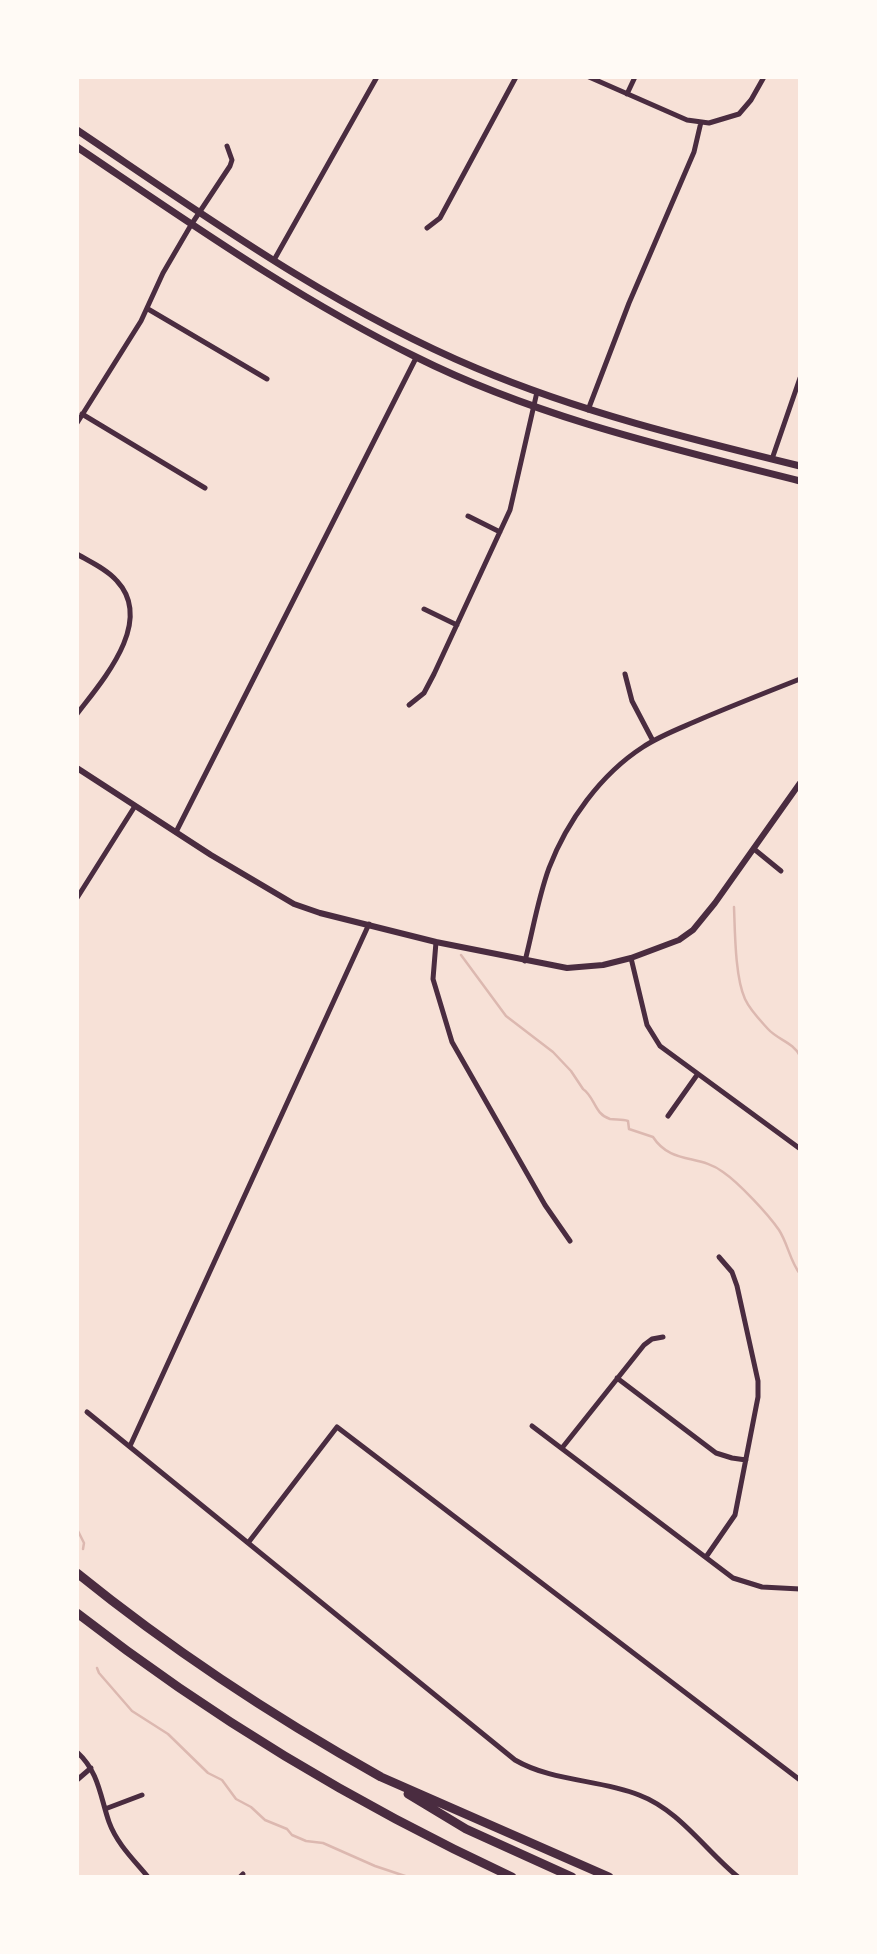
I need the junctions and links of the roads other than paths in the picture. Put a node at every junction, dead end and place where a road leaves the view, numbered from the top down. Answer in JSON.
{"nodes":[{"id":1,"x":377,"y":77,"type":"edge"},
{"id":2,"x":516,"y":77,"type":"edge"},
{"id":3,"x":589,"y":77,"type":"edge"},
{"id":4,"x":635,"y":77,"type":"edge"},
{"id":5,"x":764,"y":77,"type":"edge"},
{"id":6,"x":627,"y":94,"type":"junction"},
{"id":7,"x":701,"y":122,"type":"junction"},
{"id":8,"x":77,"y":130,"type":"edge"},
{"id":9,"x":227,"y":146,"type":"dead end"},
{"id":10,"x":77,"y":147,"type":"edge"},
{"id":11,"x":200,"y":212,"type":"junction"},
{"id":12,"x":191,"y":225,"type":"junction"},
{"id":13,"x":427,"y":228,"type":"dead end"},
{"id":14,"x":274,"y":260,"type":"junction"},
{"id":15,"x":148,"y":309,"type":"junction"},
{"id":16,"x":416,"y":358,"type":"junction"},
{"id":17,"x":800,"y":378,"type":"edge"},
{"id":18,"x":267,"y":379,"type":"dead end"},
{"id":19,"x":537,"y":392,"type":"junction"},
{"id":20,"x":533,"y":405,"type":"junction"},
{"id":21,"x":588,"y":410,"type":"junction"},
{"id":22,"x":82,"y":414,"type":"junction"},
{"id":23,"x":77,"y":424,"type":"edge"},
{"id":24,"x":772,"y":459,"type":"junction"},
{"id":25,"x":800,"y":466,"type":"edge"},
{"id":26,"x":800,"y":481,"type":"edge"},
{"id":27,"x":205,"y":488,"type":"dead end"},
{"id":28,"x":468,"y":516,"type":"dead end"},
{"id":29,"x":500,"y":532,"type":"junction"},
{"id":30,"x":77,"y":554,"type":"edge"},
{"id":31,"x":424,"y":609,"type":"dead end"},
{"id":32,"x":457,"y":625,"type":"junction"},
{"id":33,"x":625,"y":674,"type":"dead end"},
{"id":34,"x":800,"y":679,"type":"edge"},
{"id":35,"x":409,"y":705,"type":"dead end"},
{"id":36,"x":77,"y":714,"type":"edge"},
{"id":37,"x":653,"y":741,"type":"junction"},
{"id":38,"x":77,"y":768,"type":"edge"},
{"id":39,"x":800,"y":783,"type":"edge"},
{"id":40,"x":135,"y":806,"type":"junction"},
{"id":41,"x":176,"y":832,"type":"junction"},
{"id":42,"x":754,"y":849,"type":"junction"},
{"id":43,"x":781,"y":871,"type":"dead end"},
{"id":44,"x":77,"y":898,"type":"edge"},
{"id":45,"x":369,"y":924,"type":"junction"},
{"id":46,"x":436,"y":942,"type":"junction"},
{"id":47,"x":631,"y":958,"type":"junction"},
{"id":48,"x":526,"y":961,"type":"junction"},
{"id":49,"x":697,"y":1074,"type":"junction"},
{"id":50,"x":668,"y":1116,"type":"dead end"},
{"id":51,"x":799,"y":1148,"type":"edge"},
{"id":52,"x":570,"y":1241,"type":"dead end"},
{"id":53,"x":719,"y":1257,"type":"dead end"},
{"id":54,"x":663,"y":1337,"type":"dead end"},
{"id":55,"x":617,"y":1378,"type":"junction"},
{"id":56,"x":87,"y":1412,"type":"dead end"},
{"id":57,"x":533,"y":1426,"type":"dead end"},
{"id":58,"x":130,"y":1446,"type":"junction"},
{"id":59,"x":562,"y":1448,"type":"junction"},
{"id":60,"x":746,"y":1460,"type":"junction"},
{"id":61,"x":248,"y":1543,"type":"junction"},
{"id":62,"x":706,"y":1557,"type":"junction"},
{"id":63,"x":77,"y":1573,"type":"edge"},
{"id":64,"x":800,"y":1589,"type":"edge"},
{"id":65,"x":77,"y":1613,"type":"edge"},
{"id":66,"x":77,"y":1752,"type":"edge"},
{"id":67,"x":92,"y":1768,"type":"junction"},
{"id":68,"x":381,"y":1776,"type":"junction"},
{"id":69,"x":77,"y":1780,"type":"edge"},
{"id":70,"x":800,"y":1780,"type":"edge"},
{"id":71,"x":142,"y":1796,"type":"dead end"},
{"id":72,"x":105,"y":1809,"type":"junction"},
{"id":73,"x":148,"y":1877,"type":"edge"},
{"id":74,"x":512,"y":1877,"type":"edge"},
{"id":75,"x":572,"y":1877,"type":"edge"},
{"id":76,"x":609,"y":1877,"type":"edge"},
{"id":77,"x":737,"y":1877,"type":"edge"}],
"edges":[{"from":1,"to":14,"type":"street"},
{"from":2,"to":13,"type":"street"},
{"from":3,"to":6,"type":"street"},
{"from":4,"to":6,"type":"street"},
{"from":5,"to":7,"type":"street"},
{"from":6,"to":7,"type":"street"},
{"from":7,"to":21,"type":"street"},
{"from":8,"to":11,"type":"main road"},
{"from":9,"to":11,"type":"street"},
{"from":10,"to":12,"type":"main road"},
{"from":11,"to":12,"type":"street"},
{"from":11,"to":14,"type":"main road"},
{"from":12,"to":15,"type":"street"},
{"from":12,"to":16,"type":"main road"},
{"from":14,"to":19,"type":"main road"},
{"from":15,"to":18,"type":"street"},
{"from":15,"to":22,"type":"street"},
{"from":16,"to":20,"type":"main road"},
{"from":16,"to":41,"type":"street"},
{"from":17,"to":24,"type":"street"},
{"from":19,"to":20,"type":"street"},
{"from":19,"to":21,"type":"main road"},
{"from":20,"to":26,"type":"main road"},
{"from":20,"to":29,"type":"street"},
{"from":21,"to":24,"type":"main road"},
{"from":22,"to":23,"type":"street"},
{"from":22,"to":27,"type":"street"},
{"from":24,"to":25,"type":"main road"},
{"from":28,"to":29,"type":"street"},
{"from":29,"to":32,"type":"street"},
{"from":30,"to":36,"type":"street"},
{"from":31,"to":32,"type":"street"},
{"from":32,"to":35,"type":"street"},
{"from":33,"to":37,"type":"street"},
{"from":34,"to":37,"type":"street"},
{"from":37,"to":48,"type":"street"},
{"from":38,"to":40,"type":"street"},
{"from":39,"to":42,"type":"street"},
{"from":40,"to":41,"type":"street"},
{"from":40,"to":44,"type":"street"},
{"from":41,"to":45,"type":"street"},
{"from":42,"to":43,"type":"street"},
{"from":42,"to":47,"type":"street"},
{"from":45,"to":46,"type":"street"},
{"from":45,"to":58,"type":"street"},
{"from":46,"to":48,"type":"street"},
{"from":46,"to":52,"type":"street"},
{"from":47,"to":48,"type":"street"},
{"from":47,"to":49,"type":"street"},
{"from":49,"to":50,"type":"street"},
{"from":49,"to":51,"type":"street"},
{"from":53,"to":60,"type":"street"},
{"from":54,"to":55,"type":"street"},
{"from":55,"to":59,"type":"street"},
{"from":55,"to":60,"type":"street"},
{"from":56,"to":58,"type":"street"},
{"from":57,"to":59,"type":"street"},
{"from":58,"to":61,"type":"street"},
{"from":59,"to":62,"type":"street"},
{"from":60,"to":62,"type":"street"},
{"from":61,"to":70,"type":"street"},
{"from":61,"to":77,"type":"street"},
{"from":62,"to":64,"type":"street"},
{"from":63,"to":68,"type":"highway"},
{"from":65,"to":74,"type":"highway"},
{"from":66,"to":67,"type":"street"},
{"from":67,"to":69,"type":"street"},
{"from":67,"to":72,"type":"street"},
{"from":68,"to":75,"type":"highway"},
{"from":68,"to":76,"type":"highway"},
{"from":71,"to":72,"type":"street"},
{"from":72,"to":73,"type":"street"}]}
